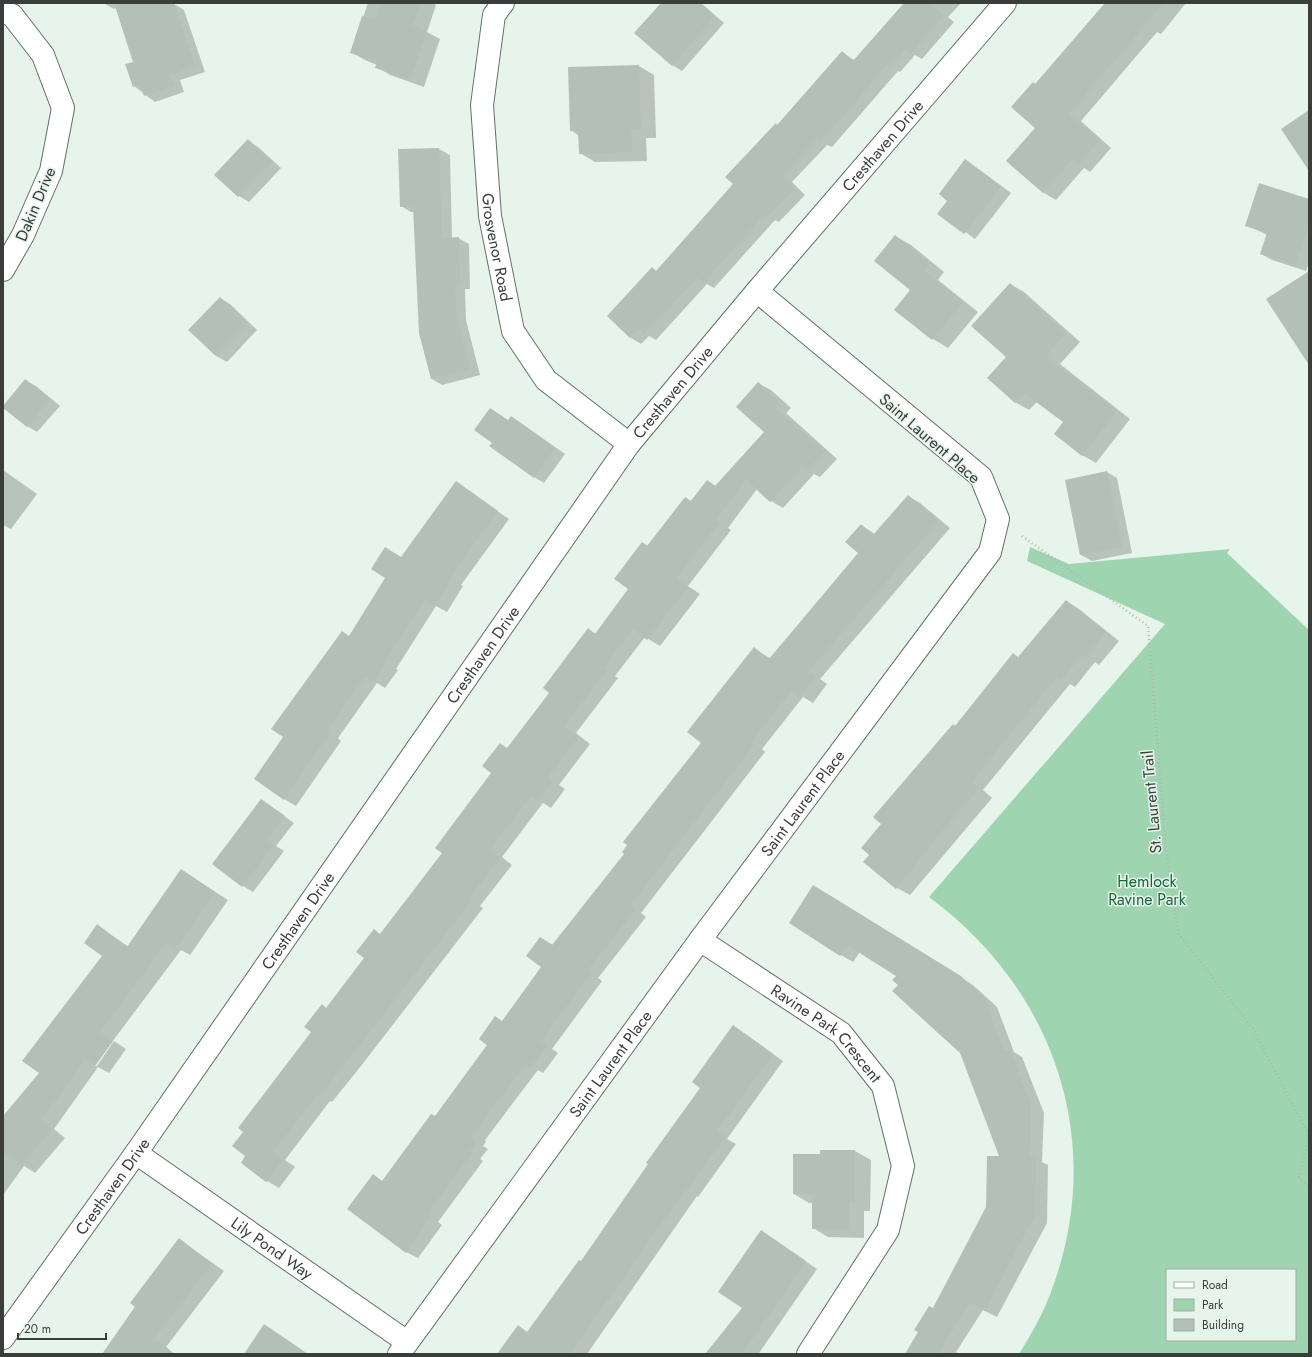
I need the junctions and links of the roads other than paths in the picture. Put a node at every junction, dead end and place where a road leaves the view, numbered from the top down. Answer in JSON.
{"nodes":[{"id":1,"x":503,"y":3,"type":"edge"},
{"id":2,"x":1005,"y":3,"type":"edge"},
{"id":3,"x":3,"y":12,"type":"edge"},
{"id":4,"x":3,"y":270,"type":"edge"},
{"id":5,"x":757,"y":291,"type":"junction"},
{"id":6,"x":629,"y":444,"type":"junction"},
{"id":7,"x":700,"y":940,"type":"junction"},
{"id":8,"x":136,"y":1153,"type":"junction"},
{"id":9,"x":3,"y":1338,"type":"edge"},
{"id":10,"x":403,"y":1348,"type":"edge"},
{"id":11,"x":808,"y":1354,"type":"edge"}],
"edges":[{"from":1,"to":6,"type":"street","name":"Grosvenor Road"},
{"from":2,"to":5,"type":"street","name":"Cresthaven Drive"},
{"from":3,"to":4,"type":"street","name":"Dakin Drive"},
{"from":5,"to":6,"type":"street","name":"Cresthaven Drive"},
{"from":5,"to":7,"type":"street","name":"Saint Laurent Place"},
{"from":6,"to":8,"type":"street","name":"Cresthaven Drive"},
{"from":7,"to":10,"type":"street","name":"Saint Laurent Place"},
{"from":7,"to":11,"type":"street","name":"Ravine Park Crescent"},
{"from":8,"to":9,"type":"street","name":"Cresthaven Drive"},
{"from":8,"to":10,"type":"street","name":"Lily Pond Way"}]}
